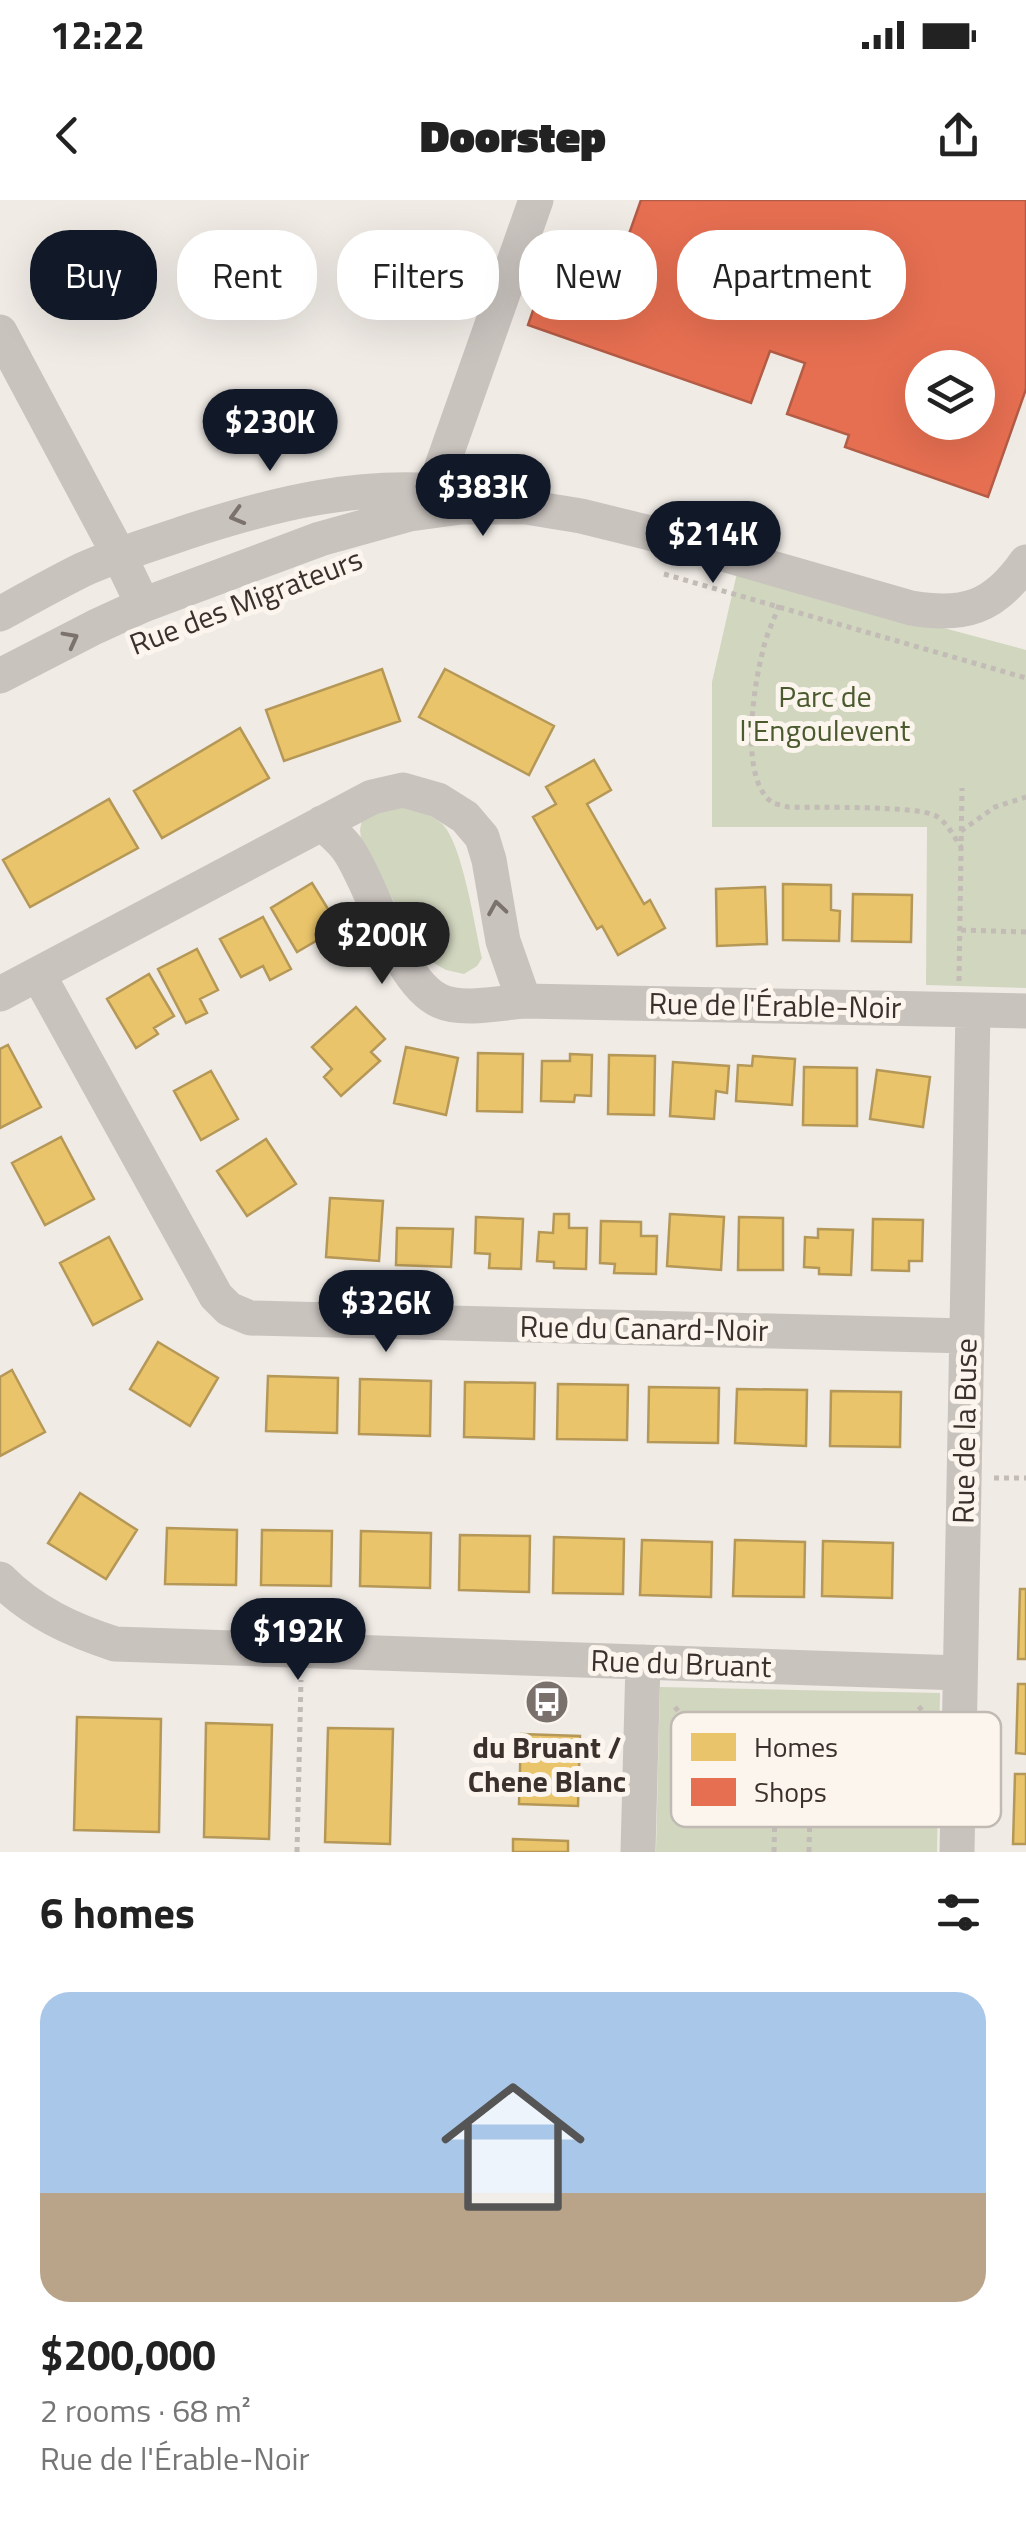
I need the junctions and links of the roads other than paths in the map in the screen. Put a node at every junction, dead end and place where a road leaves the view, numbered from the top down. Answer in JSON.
{"nodes":[{"id":1,"x":536,"y":200,"type":"edge"},
{"id":2,"x":0,"y":332,"type":"edge"},
{"id":3,"x":437,"y":500,"type":"junction"},
{"id":4,"x":120,"y":555,"type":"junction"},
{"id":5,"x":1026,"y":562,"type":"edge"},
{"id":6,"x":143,"y":605,"type":"junction"},
{"id":7,"x":0,"y":614,"type":"edge"},
{"id":8,"x":0,"y":676,"type":"edge"},
{"id":9,"x":322,"y":823,"type":"junction"},
{"id":10,"x":38,"y":974,"type":"junction"},
{"id":11,"x":0,"y":994,"type":"edge"},
{"id":12,"x":524,"y":1001,"type":"junction"},
{"id":13,"x":966,"y":1010,"type":"junction"},
{"id":14,"x":1026,"y":1011,"type":"edge"},
{"id":15,"x":967,"y":1336,"type":"junction"},
{"id":16,"x":0,"y":1579,"type":"edge"},
{"id":17,"x":643,"y":1662,"type":"junction"},
{"id":18,"x":960,"y":1673,"type":"junction"},
{"id":19,"x":959,"y":1712,"type":"edge"},
{"id":20,"x":957,"y":1827,"type":"edge"},
{"id":21,"x":638,"y":1852,"type":"edge"},
{"id":22,"x":957,"y":1852,"type":"edge"}],
"edges":[{"from":1,"to":3,"type":"street"},
{"from":2,"to":4,"type":"street"},
{"from":3,"to":4,"type":"street","name":"Rue des Migrateurs","one_way":true},
{"from":3,"to":5,"type":"street","name":"Rue des Migrateurs"},
{"from":3,"to":6,"type":"street","name":"Rue des Migrateurs"},
{"from":4,"to":6,"type":"street"},
{"from":4,"to":7,"type":"street","name":"Rue des Migrateurs"},
{"from":8,"to":6,"type":"street","name":"Rue des Migrateurs","one_way":true},
{"from":9,"to":10,"type":"street"},
{"from":9,"to":12,"type":"street","name":"Rue de l'Érable-Noir"},
{"from":12,"to":9,"type":"street","one_way":true},
{"from":10,"to":11,"type":"street"},
{"from":10,"to":15,"type":"street","name":"Rue du Canard-Noir"},
{"from":12,"to":13,"type":"street","name":"Rue de l'Érable-Noir"},
{"from":13,"to":14,"type":"street","name":"Rue de l'Érable-Noir"},
{"from":13,"to":15,"type":"street","name":"Rue de la Buse"},
{"from":15,"to":18,"type":"street","name":"Rue de la Buse"},
{"from":16,"to":17,"type":"street","name":"Rue du Bruant"},
{"from":17,"to":18,"type":"street","name":"Rue du Bruant"},
{"from":17,"to":21,"type":"street"},
{"from":18,"to":19,"type":"street","name":"Rue de la Buse"},
{"from":20,"to":22,"type":"street","name":"Rue de la Buse"}]}
